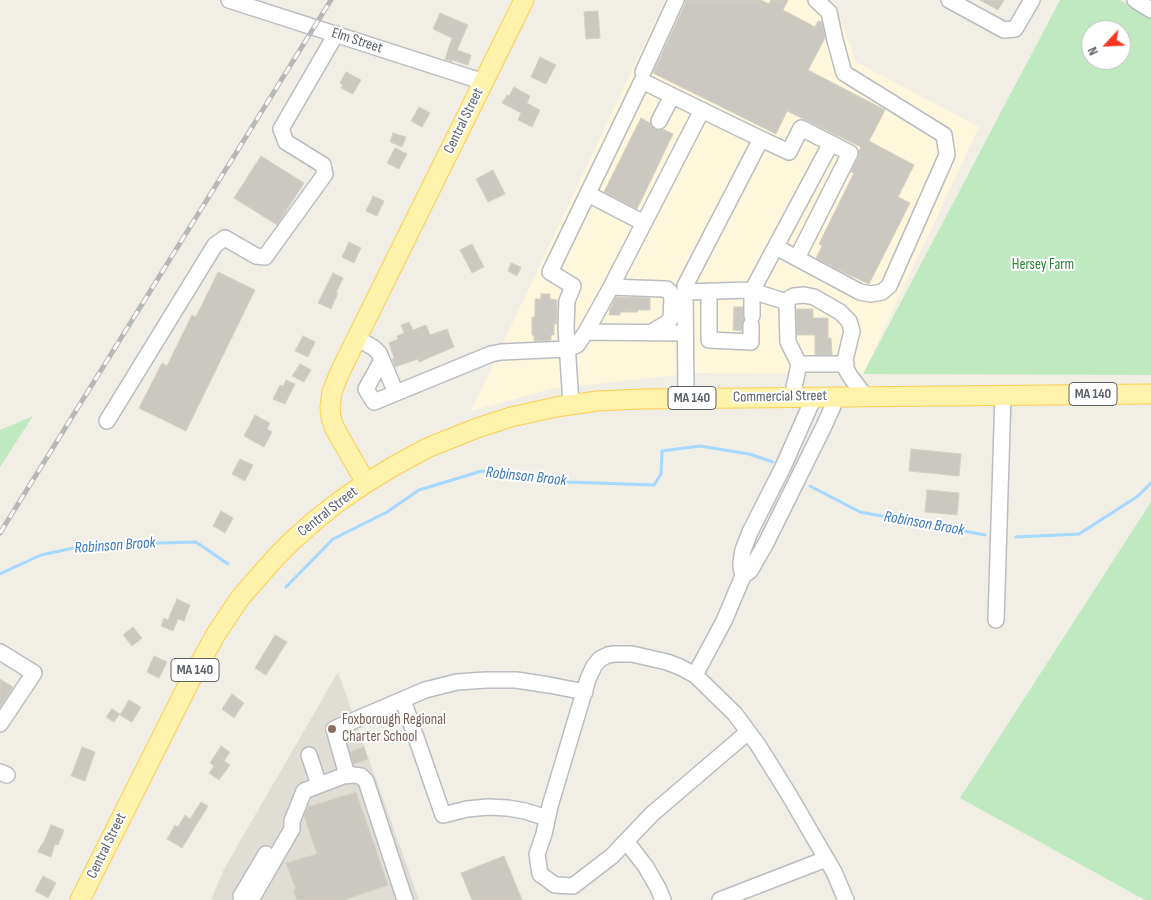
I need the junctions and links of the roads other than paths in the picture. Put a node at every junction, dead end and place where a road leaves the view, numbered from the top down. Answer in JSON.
{"nodes":[{"id":1,"x":524,"y":0,"type":"edge"},
{"id":2,"x":676,"y":0,"type":"edge"},
{"id":3,"x":816,"y":0,"type":"edge"},
{"id":4,"x":948,"y":0,"type":"edge"},
{"id":5,"x":1032,"y":0,"type":"edge"},
{"id":6,"x":1135,"y":0,"type":"edge"},
{"id":7,"x":236,"y":1,"type":"edge"},
{"id":8,"x":273,"y":6,"type":"edge"},
{"id":9,"x":1151,"y":10,"type":"edge"},
{"id":10,"x":336,"y":34,"type":"junction"},
{"id":11,"x":643,"y":72,"type":"dead end"},
{"id":12,"x":484,"y":82,"type":"junction"},
{"id":13,"x":672,"y":96,"type":"junction"},
{"id":14,"x":702,"y":110,"type":"junction"},
{"id":15,"x":659,"y":121,"type":"dead end"},
{"id":16,"x":761,"y":139,"type":"junction"},
{"id":17,"x":831,"y":143,"type":"junction"},
{"id":18,"x":588,"y":194,"type":"junction"},
{"id":19,"x":644,"y":223,"type":"junction"},
{"id":20,"x":776,"y":247,"type":"junction"},
{"id":21,"x":797,"y":258,"type":"junction"},
{"id":22,"x":613,"y":283,"type":"junction"},
{"id":23,"x":685,"y":287,"type":"junction"},
{"id":24,"x":710,"y":291,"type":"junction"},
{"id":25,"x":752,"y":291,"type":"junction"},
{"id":26,"x":787,"y":302,"type":"junction"},
{"id":27,"x":586,"y":332,"type":"junction"},
{"id":28,"x":650,"y":333,"type":"junction"},
{"id":29,"x":684,"y":333,"type":"junction"},
{"id":30,"x":357,"y":338,"type":"junction"},
{"id":31,"x":567,"y":349,"type":"junction"},
{"id":32,"x":382,"y":360,"type":"junction"},
{"id":33,"x":799,"y":364,"type":"junction"},
{"id":34,"x":846,"y":364,"type":"junction"},
{"id":35,"x":396,"y":393,"type":"junction"},
{"id":36,"x":1151,"y":394,"type":"edge"},
{"id":37,"x":1002,"y":395,"type":"junction"},
{"id":38,"x":865,"y":396,"type":"junction"},
{"id":39,"x":792,"y":397,"type":"junction"},
{"id":40,"x":814,"y":397,"type":"junction"},
{"id":41,"x":837,"y":397,"type":"junction"},
{"id":42,"x":686,"y":398,"type":"junction"},
{"id":43,"x":571,"y":404,"type":"junction"},
{"id":44,"x":107,"y":421,"type":"dead end"},
{"id":45,"x":366,"y":483,"type":"junction"},
{"id":46,"x":759,"y":514,"type":"junction"},
{"id":47,"x":776,"y":523,"type":"junction"},
{"id":48,"x":743,"y":576,"type":"junction"},
{"id":49,"x":996,"y":620,"type":"dead end"},
{"id":50,"x":0,"y":652,"type":"edge"},
{"id":51,"x":695,"y":675,"type":"junction"},
{"id":52,"x":585,"y":692,"type":"junction"},
{"id":53,"x":403,"y":700,"type":"junction"},
{"id":54,"x":0,"y":724,"type":"edge"},
{"id":55,"x":748,"y":732,"type":"junction"},
{"id":56,"x":309,"y":755,"type":"dead end"},
{"id":57,"x":347,"y":775,"type":"junction"},
{"id":58,"x":319,"y":785,"type":"junction"},
{"id":59,"x":547,"y":818,"type":"junction"},
{"id":60,"x":292,"y":821,"type":"junction"},
{"id":61,"x":626,"y":841,"type":"junction"},
{"id":62,"x":826,"y":859,"type":"junction"},
{"id":63,"x":80,"y":900,"type":"edge"},
{"id":64,"x":242,"y":900,"type":"edge"},
{"id":65,"x":251,"y":900,"type":"edge"},
{"id":66,"x":404,"y":900,"type":"edge"},
{"id":67,"x":663,"y":900,"type":"edge"},
{"id":68,"x":720,"y":900,"type":"edge"},
{"id":69,"x":846,"y":900,"type":"edge"}],
"edges":[{"from":1,"to":12,"type":"main road","name":"Central Street"},
{"from":2,"to":11,"type":"street"},
{"from":3,"to":21,"type":"street"},
{"from":4,"to":5,"type":"street"},
{"from":6,"to":9,"type":"street"},
{"from":7,"to":8,"type":"street","name":"Elm Street"},
{"from":8,"to":10,"type":"street","name":"Elm Street"},
{"from":10,"to":12,"type":"street","name":"Elm Street"},
{"from":10,"to":44,"type":"street"},
{"from":12,"to":30,"type":"main road","name":"Central Street"},
{"from":13,"to":14,"type":"street"},
{"from":13,"to":15,"type":"street"},
{"from":13,"to":18,"type":"street"},
{"from":14,"to":16,"type":"street"},
{"from":14,"to":19,"type":"street"},
{"from":16,"to":17,"type":"street"},
{"from":16,"to":23,"type":"street"},
{"from":17,"to":20,"type":"street"},
{"from":17,"to":21,"type":"street"},
{"from":18,"to":19,"type":"street"},
{"from":18,"to":31,"type":"street"},
{"from":19,"to":22,"type":"street"},
{"from":20,"to":21,"type":"street"},
{"from":20,"to":25,"type":"street"},
{"from":22,"to":23,"type":"street"},
{"from":22,"to":27,"type":"street"},
{"from":22,"to":28,"type":"street"},
{"from":23,"to":24,"type":"street"},
{"from":23,"to":29,"type":"street"},
{"from":24,"to":25,"type":"street"},
{"from":24,"to":25,"type":"street"},
{"from":25,"to":26,"type":"street"},
{"from":26,"to":33,"type":"street"},
{"from":26,"to":34,"type":"street"},
{"from":27,"to":28,"type":"street"},
{"from":27,"to":31,"type":"street"},
{"from":28,"to":29,"type":"street"},
{"from":29,"to":42,"type":"street"},
{"from":30,"to":32,"type":"street"},
{"from":30,"to":45,"type":"main road","name":"Central Street"},
{"from":31,"to":35,"type":"street"},
{"from":31,"to":43,"type":"street"},
{"from":32,"to":35,"type":"street"},
{"from":32,"to":35,"type":"street"},
{"from":33,"to":34,"type":"street"},
{"from":33,"to":39,"type":"street"},
{"from":34,"to":38,"type":"street"},
{"from":36,"to":37,"type":"main road","name":"Commercial Street","number":"MA 140"},
{"from":37,"to":38,"type":"main road","name":"Commercial Street","number":"MA 140"},
{"from":37,"to":49,"type":"street"},
{"from":38,"to":41,"type":"main road","name":"Commercial Street","number":"MA 140"},
{"from":39,"to":40,"type":"main road","name":"Commercial Street","number":"MA 140"},
{"from":39,"to":42,"type":"main road","name":"Commercial Street","number":"MA 140"},
{"from":40,"to":41,"type":"main road","name":"Commercial Street","number":"MA 140"},
{"from":40,"to":46,"type":"street"},
{"from":41,"to":47,"type":"street"},
{"from":42,"to":43,"type":"main road","name":"Commercial Street","number":"MA 140"},
{"from":43,"to":45,"type":"main road","name":"Commercial Street","number":"MA 140"},
{"from":45,"to":63,"type":"main road","name":"Central Street","number":"MA 140"},
{"from":46,"to":47,"type":"street"},
{"from":46,"to":48,"type":"street"},
{"from":47,"to":48,"type":"street"},
{"from":48,"to":51,"type":"street"},
{"from":50,"to":54,"type":"street"},
{"from":51,"to":52,"type":"street"},
{"from":51,"to":55,"type":"street"},
{"from":52,"to":53,"type":"street"},
{"from":52,"to":59,"type":"street"},
{"from":53,"to":57,"type":"street"},
{"from":53,"to":59,"type":"street"},
{"from":55,"to":61,"type":"street"},
{"from":55,"to":62,"type":"street"},
{"from":56,"to":58,"type":"street"},
{"from":57,"to":58,"type":"street"},
{"from":57,"to":66,"type":"street"},
{"from":58,"to":60,"type":"street"},
{"from":59,"to":61,"type":"street"},
{"from":60,"to":64,"type":"street"},
{"from":60,"to":65,"type":"street"},
{"from":61,"to":67,"type":"street"},
{"from":62,"to":68,"type":"street"},
{"from":62,"to":69,"type":"street"}]}
